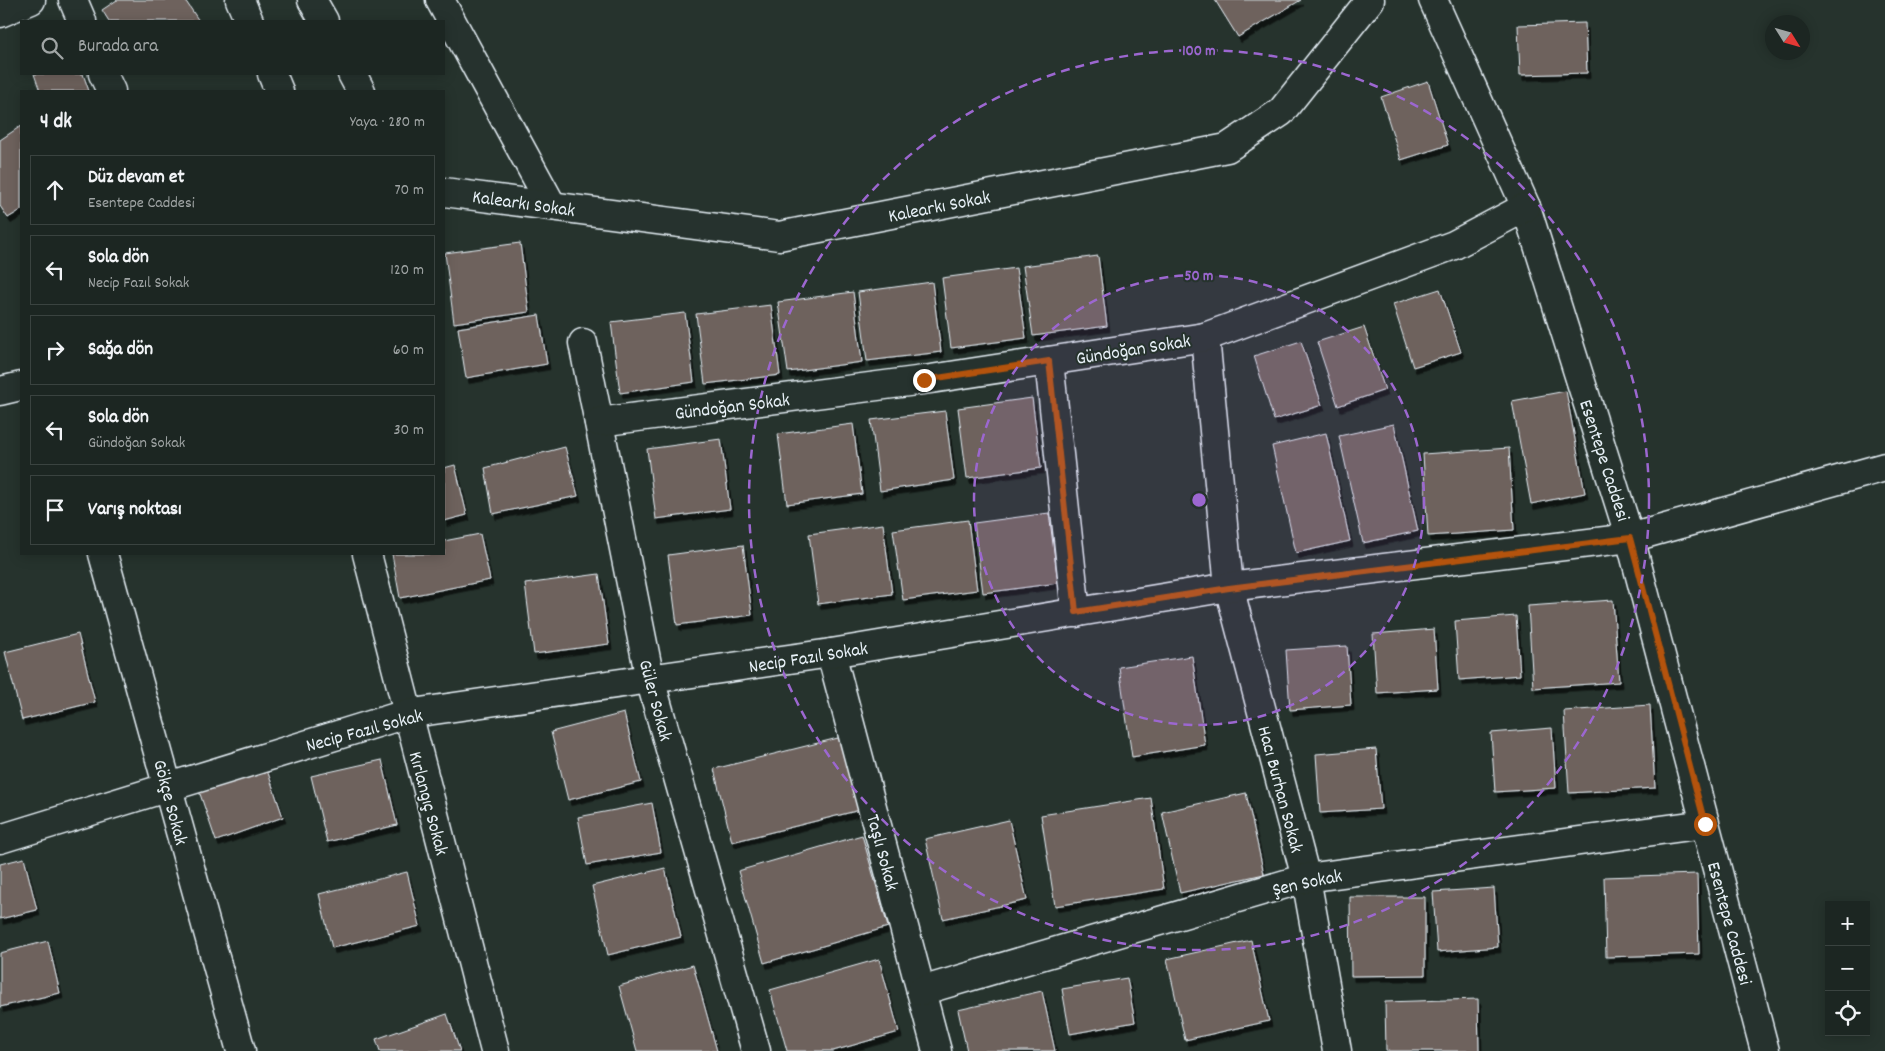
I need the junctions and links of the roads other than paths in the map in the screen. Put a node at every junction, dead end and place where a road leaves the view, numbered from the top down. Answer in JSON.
{"nodes":[{"id":1,"x":31,"y":0,"type":"edge"},
{"id":2,"x":73,"y":0,"type":"edge"},
{"id":3,"x":240,"y":0,"type":"edge"},
{"id":4,"x":312,"y":0,"type":"edge"},
{"id":5,"x":440,"y":0,"type":"edge"},
{"id":6,"x":1370,"y":0,"type":"edge"},
{"id":7,"x":1433,"y":0,"type":"edge"},
{"id":8,"x":0,"y":13,"type":"edge"},
{"id":9,"x":82,"y":20,"type":"edge"},
{"id":10,"x":249,"y":20,"type":"edge"},
{"id":11,"x":323,"y":20,"type":"edge"},
{"id":12,"x":103,"y":75,"type":"edge"},
{"id":13,"x":272,"y":75,"type":"edge"},
{"id":14,"x":353,"y":75,"type":"edge"},
{"id":15,"x":111,"y":90,"type":"edge"},
{"id":16,"x":279,"y":90,"type":"edge"},
{"id":17,"x":360,"y":90,"type":"edge"},
{"id":18,"x":445,"y":192,"type":"edge"},
{"id":19,"x":552,"y":206,"type":"junction"},
{"id":20,"x":1526,"y":207,"type":"junction"},
{"id":21,"x":1205,"y":337,"type":"junction"},
{"id":22,"x":583,"y":343,"type":"dead end"},
{"id":23,"x":1049,"y":361,"type":"junction"},
{"id":24,"x":20,"y":386,"type":"edge"},
{"id":25,"x":0,"y":391,"type":"edge"},
{"id":26,"x":599,"y":422,"type":"junction"},
{"id":27,"x":1885,"y":467,"type":"edge"},
{"id":28,"x":1630,"y":538,"type":"junction"},
{"id":29,"x":103,"y":555,"type":"edge"},
{"id":30,"x":367,"y":555,"type":"edge"},
{"id":31,"x":1229,"y":588,"type":"junction"},
{"id":32,"x":1076,"y":612,"type":"junction"},
{"id":33,"x":831,"y":653,"type":"junction"},
{"id":34,"x":650,"y":679,"type":"junction"},
{"id":35,"x":406,"y":714,"type":"junction"},
{"id":36,"x":168,"y":786,"type":"junction"},
{"id":37,"x":1705,"y":824,"type":"junction"},
{"id":38,"x":0,"y":839,"type":"edge"},
{"id":39,"x":1306,"y":878,"type":"junction"},
{"id":40,"x":921,"y":991,"type":"junction"},
{"id":41,"x":241,"y":1051,"type":"edge"},
{"id":42,"x":495,"y":1051,"type":"edge"},
{"id":43,"x":756,"y":1051,"type":"edge"},
{"id":44,"x":937,"y":1051,"type":"edge"},
{"id":45,"x":1337,"y":1051,"type":"edge"},
{"id":46,"x":1765,"y":1051,"type":"edge"}],
"edges":[{"from":1,"to":8,"type":"street"},
{"from":2,"to":9,"type":"street"},
{"from":3,"to":10,"type":"street"},
{"from":4,"to":11,"type":"street"},
{"from":5,"to":19,"type":"street"},
{"from":6,"to":19,"type":"street","name":"Kalearkı Sokak"},
{"from":7,"to":20,"type":"street","name":"Esentepe Caddesi"},
{"from":12,"to":15,"type":"street"},
{"from":13,"to":16,"type":"street"},
{"from":14,"to":17,"type":"street"},
{"from":18,"to":19,"type":"street","name":"Kalearkı Sokak"},
{"from":20,"to":21,"type":"street","name":"Gündoğan Sokak"},
{"from":20,"to":28,"type":"street","name":"Esentepe Caddesi"},
{"from":21,"to":23,"type":"street","name":"Gündoğan Sokak"},
{"from":21,"to":31,"type":"street","name":"Hacı Burhan Sokak"},
{"from":22,"to":26,"type":"street","name":"Güler Sokak"},
{"from":23,"to":26,"type":"street","name":"Gündoğan Sokak"},
{"from":23,"to":32,"type":"street"},
{"from":24,"to":25,"type":"street"},
{"from":26,"to":34,"type":"street","name":"Güler Sokak"},
{"from":27,"to":28,"type":"street","name":"Necip Fazıl Sokak"},
{"from":28,"to":31,"type":"street","name":"Necip Fazıl Sokak"},
{"from":28,"to":37,"type":"street","name":"Esentepe Caddesi"},
{"from":29,"to":36,"type":"street","name":"Gökçe Sokak"},
{"from":30,"to":35,"type":"street","name":"Kırlangıç Sokak"},
{"from":31,"to":32,"type":"street","name":"Necip Fazıl Sokak"},
{"from":31,"to":39,"type":"street","name":"Hacı Burhan Sokak"},
{"from":32,"to":33,"type":"street","name":"Necip Fazıl Sokak"},
{"from":33,"to":34,"type":"street","name":"Necip Fazıl Sokak"},
{"from":33,"to":40,"type":"street","name":"Taşlı Sokak"},
{"from":34,"to":35,"type":"street","name":"Necip Fazıl Sokak"},
{"from":34,"to":43,"type":"street","name":"Güler Sokak"},
{"from":35,"to":36,"type":"street","name":"Necip Fazıl Sokak"},
{"from":35,"to":42,"type":"street","name":"Kırlangıç Sokak"},
{"from":36,"to":38,"type":"street","name":"Necip Fazıl Sokak"},
{"from":36,"to":41,"type":"street","name":"Gökçe Sokak"},
{"from":37,"to":39,"type":"street","name":"Şen Sokak"},
{"from":37,"to":46,"type":"street","name":"Esentepe Caddesi"},
{"from":39,"to":40,"type":"street","name":"Şen Sokak"},
{"from":39,"to":45,"type":"street","name":"Hacı Burhan Sokak"},
{"from":40,"to":44,"type":"street","name":"Taşlı Sokak"}]}
